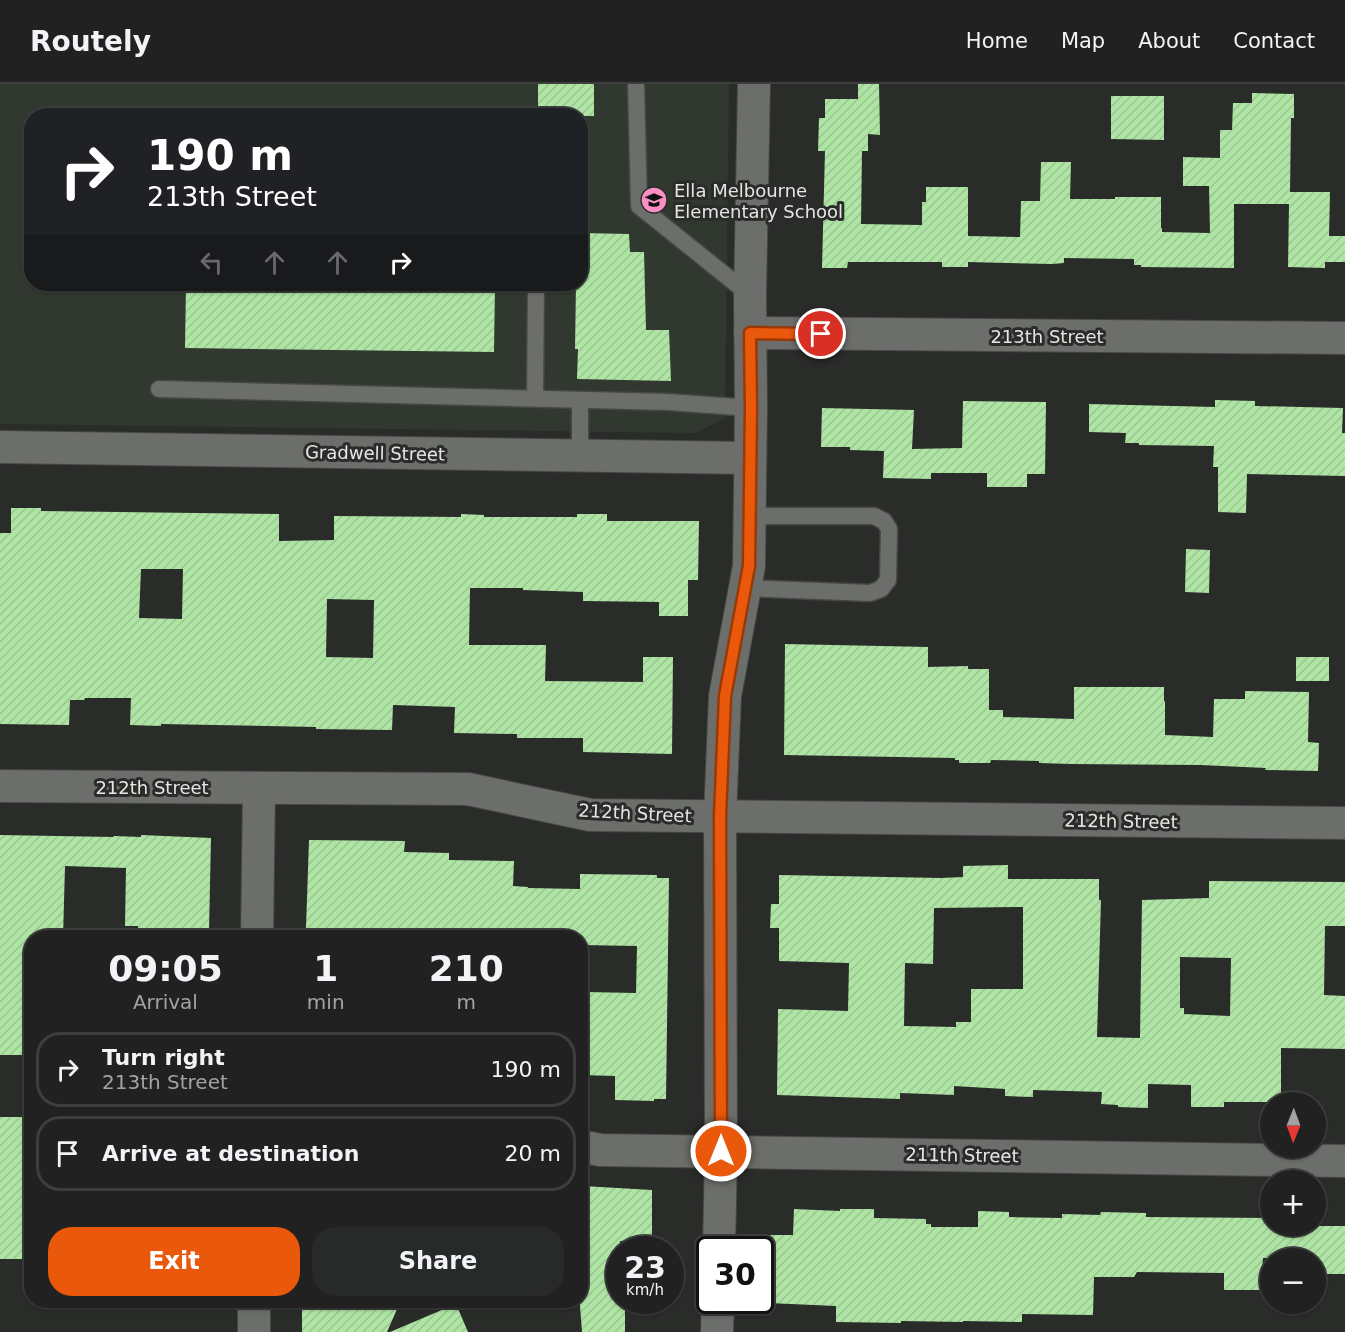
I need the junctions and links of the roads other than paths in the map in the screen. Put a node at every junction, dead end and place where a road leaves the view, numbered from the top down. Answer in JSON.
{"nodes":[{"id":1,"x":636,"y":84,"type":"edge"},
{"id":2,"x":754,"y":84,"type":"edge"},
{"id":3,"x":536,"y":291,"type":"edge"},
{"id":4,"x":750,"y":295,"type":"junction"},
{"id":5,"x":750,"y":333,"type":"junction"},
{"id":6,"x":1345,"y":338,"type":"edge"},
{"id":7,"x":159,"y":388,"type":"dead end"},
{"id":8,"x":535,"y":398,"type":"junction"},
{"id":9,"x":580,"y":400,"type":"junction"},
{"id":10,"x":751,"y":408,"type":"junction"},
{"id":11,"x":0,"y":447,"type":"edge"},
{"id":12,"x":580,"y":456,"type":"junction"},
{"id":13,"x":750,"y":458,"type":"junction"},
{"id":14,"x":750,"y":516,"type":"junction"},
{"id":15,"x":745,"y":588,"type":"junction"},
{"id":16,"x":0,"y":786,"type":"edge"},
{"id":17,"x":259,"y":788,"type":"junction"},
{"id":18,"x":720,"y":816,"type":"junction"},
{"id":19,"x":1345,"y":823,"type":"edge"},
{"id":20,"x":257,"y":930,"type":"edge"},
{"id":21,"x":588,"y":1148,"type":"edge"},
{"id":22,"x":721,"y":1151,"type":"junction"},
{"id":23,"x":1345,"y":1161,"type":"edge"},
{"id":24,"x":719,"y":1236,"type":"edge"},
{"id":25,"x":254,"y":1308,"type":"edge"},
{"id":26,"x":718,"y":1314,"type":"edge"},
{"id":27,"x":254,"y":1332,"type":"edge"},
{"id":28,"x":717,"y":1332,"type":"edge"}],
"edges":[{"from":1,"to":4,"type":"lane"},
{"from":2,"to":4,"type":"street"},
{"from":3,"to":8,"type":"lane"},
{"from":4,"to":5,"type":"street"},
{"from":5,"to":6,"type":"street","name":"213th Street"},
{"from":5,"to":10,"type":"street"},
{"from":7,"to":8,"type":"lane"},
{"from":8,"to":9,"type":"lane"},
{"from":9,"to":10,"type":"lane"},
{"from":9,"to":12,"type":"lane"},
{"from":10,"to":13,"type":"street"},
{"from":11,"to":12,"type":"street","name":"Gradwell Street"},
{"from":12,"to":13,"type":"street","name":"Gradwell Street"},
{"from":13,"to":14,"type":"street"},
{"from":14,"to":15,"type":"street"},
{"from":14,"to":15,"type":"lane"},
{"from":15,"to":18,"type":"street"},
{"from":16,"to":17,"type":"street","name":"212th Street"},
{"from":17,"to":18,"type":"street","name":"212th Street"},
{"from":17,"to":20,"type":"street"},
{"from":18,"to":19,"type":"street","name":"212th Street"},
{"from":18,"to":22,"type":"street"},
{"from":21,"to":22,"type":"street","name":"211th Street"},
{"from":22,"to":23,"type":"street","name":"211th Street"},
{"from":22,"to":24,"type":"street"},
{"from":25,"to":27,"type":"street"},
{"from":26,"to":28,"type":"street"}]}
